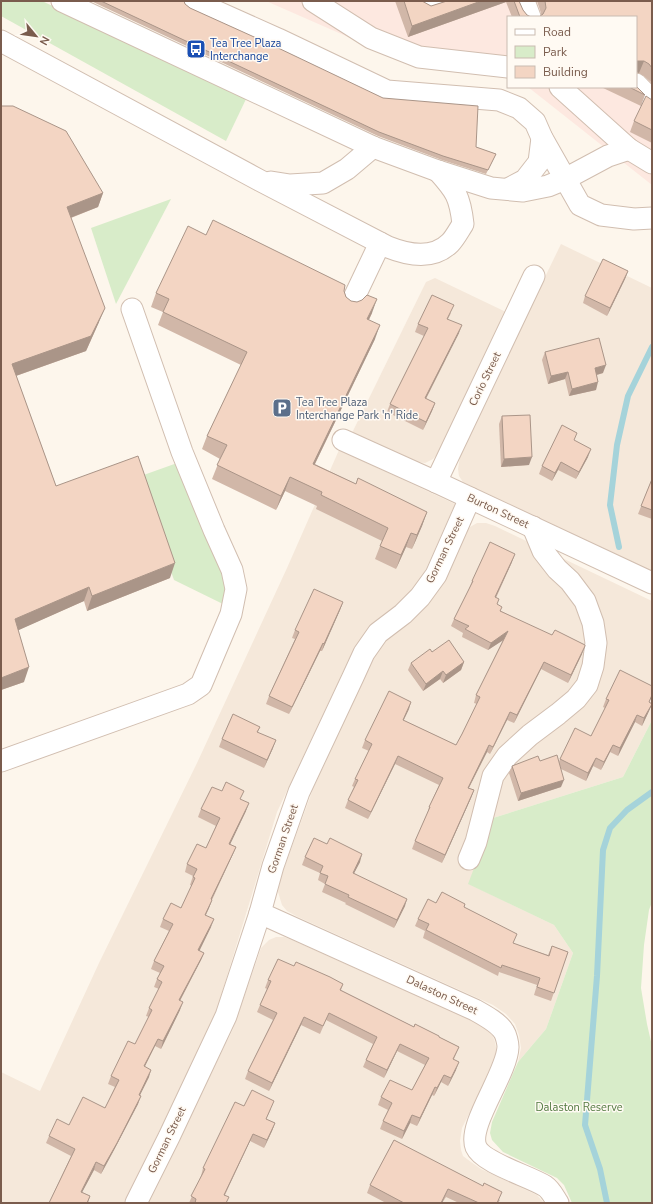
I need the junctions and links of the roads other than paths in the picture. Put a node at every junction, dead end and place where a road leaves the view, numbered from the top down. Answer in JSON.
{"nodes":[{"id":1,"x":62,"y":1,"type":"edge"},
{"id":2,"x":193,"y":1,"type":"edge"},
{"id":3,"x":313,"y":1,"type":"edge"},
{"id":4,"x":422,"y":1,"type":"edge"},
{"id":5,"x":439,"y":1,"type":"edge"},
{"id":6,"x":524,"y":1,"type":"edge"},
{"id":7,"x":530,"y":16,"type":"edge"},
{"id":8,"x":1,"y":41,"type":"edge"},
{"id":9,"x":507,"y":67,"type":"edge"},
{"id":10,"x":637,"y":85,"type":"edge"},
{"id":11,"x":561,"y":88,"type":"edge"},
{"id":12,"x":652,"y":100,"type":"edge"},
{"id":13,"x":542,"y":138,"type":"junction"},
{"id":14,"x":373,"y":147,"type":"junction"},
{"id":15,"x":629,"y":149,"type":"junction"},
{"id":16,"x":652,"y":163,"type":"edge"},
{"id":17,"x":438,"y":171,"type":"junction"},
{"id":18,"x":566,"y":179,"type":"junction"},
{"id":19,"x":259,"y":180,"type":"junction"},
{"id":20,"x":508,"y":189,"type":"junction"},
{"id":21,"x":652,"y":218,"type":"edge"},
{"id":22,"x":380,"y":243,"type":"junction"},
{"id":23,"x":534,"y":276,"type":"dead end"},
{"id":24,"x":351,"y":304,"type":"edge"},
{"id":25,"x":132,"y":309,"type":"dead end"},
{"id":26,"x":343,"y":440,"type":"dead end"},
{"id":27,"x":436,"y":482,"type":"junction"},
{"id":28,"x":470,"y":498,"type":"junction"},
{"id":29,"x":533,"y":528,"type":"junction"},
{"id":30,"x":652,"y":584,"type":"edge"},
{"id":31,"x":1,"y":761,"type":"edge"},
{"id":32,"x":469,"y":859,"type":"dead end"},
{"id":33,"x":260,"y":913,"type":"junction"},
{"id":34,"x":136,"y":1203,"type":"edge"},
{"id":35,"x":558,"y":1203,"type":"edge"}],
"edges":[{"from":1,"to":14,"type":"street"},
{"from":2,"to":13,"type":"street"},
{"from":3,"to":9,"type":"street"},
{"from":4,"to":5,"type":"street"},
{"from":6,"to":7,"type":"street"},
{"from":8,"to":19,"type":"street"},
{"from":10,"to":12,"type":"street"},
{"from":11,"to":15,"type":"street"},
{"from":13,"to":18,"type":"street"},
{"from":13,"to":20,"type":"street"},
{"from":14,"to":17,"type":"street"},
{"from":14,"to":19,"type":"street"},
{"from":15,"to":16,"type":"street"},
{"from":15,"to":18,"type":"street"},
{"from":17,"to":20,"type":"street"},
{"from":17,"to":22,"type":"street"},
{"from":18,"to":20,"type":"street"},
{"from":18,"to":21,"type":"street"},
{"from":19,"to":22,"type":"street"},
{"from":22,"to":24,"type":"street"},
{"from":23,"to":27,"type":"street","name":"Corio Street"},
{"from":25,"to":31,"type":"street"},
{"from":26,"to":27,"type":"street","name":"Burton Street"},
{"from":27,"to":28,"type":"street","name":"Burton Street"},
{"from":28,"to":29,"type":"street","name":"Burton Street"},
{"from":28,"to":33,"type":"street","name":"Gorman Street"},
{"from":29,"to":30,"type":"street","name":"Burton Street"},
{"from":29,"to":32,"type":"street"},
{"from":33,"to":34,"type":"street","name":"Gorman Street"},
{"from":33,"to":35,"type":"street","name":"Dalaston Street"}]}
